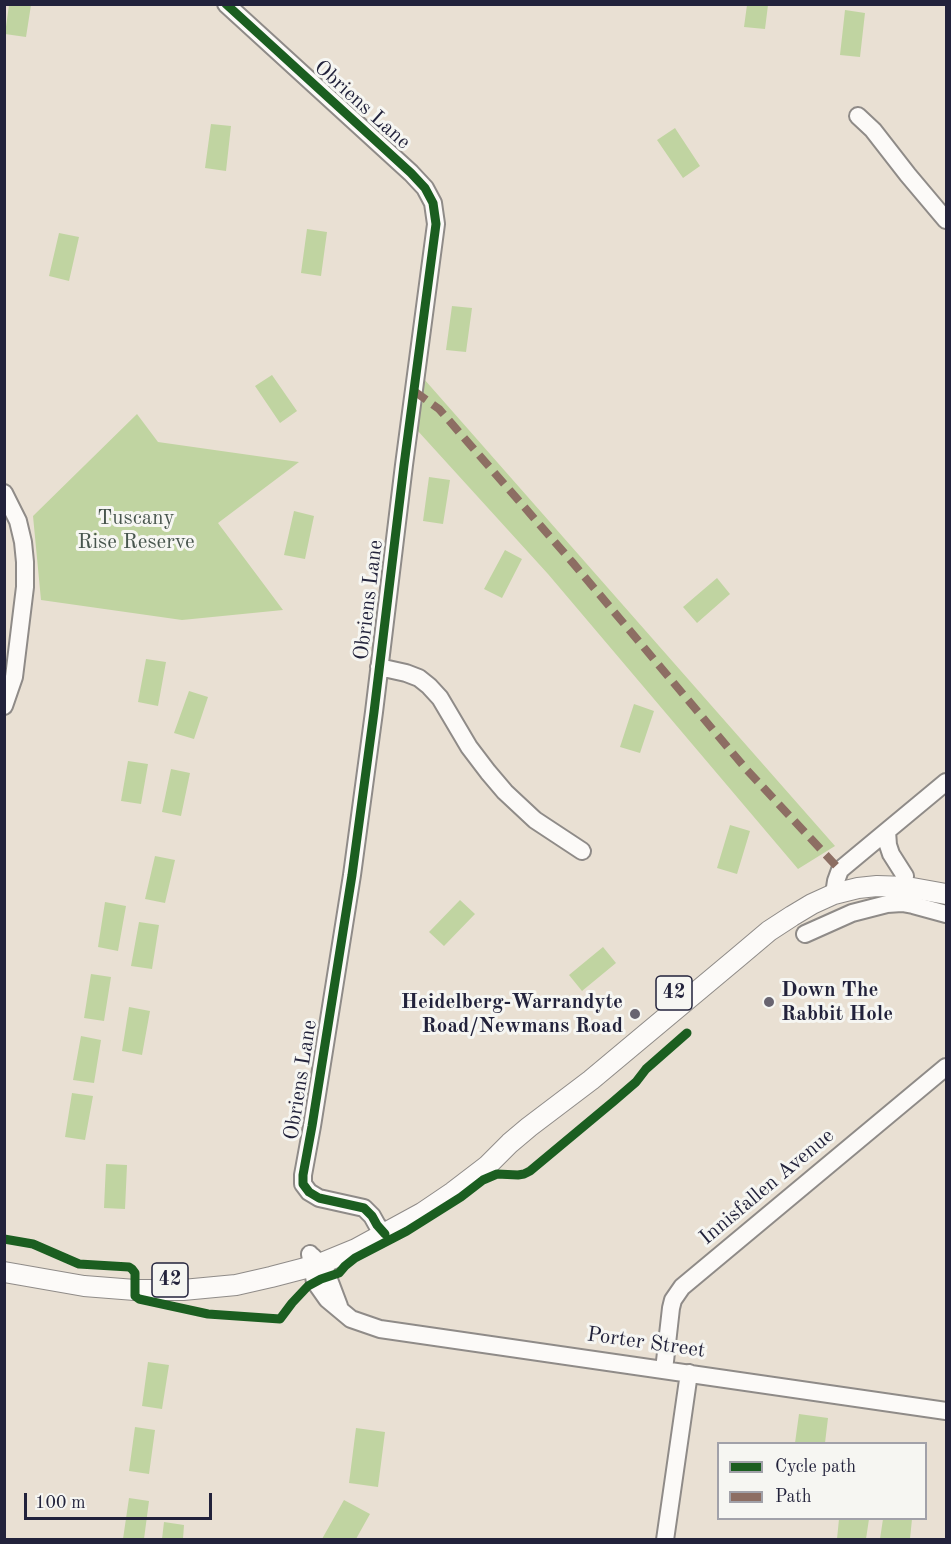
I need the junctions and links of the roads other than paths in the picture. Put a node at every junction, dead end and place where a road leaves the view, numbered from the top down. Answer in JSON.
{"nodes":[{"id":1,"x":226,"y":4,"type":"edge"},
{"id":2,"x":858,"y":116,"type":"dead end"},
{"id":3,"x":946,"y":219,"type":"edge"},
{"id":4,"x":4,"y":493,"type":"edge"},
{"id":5,"x":379,"y":668,"type":"junction"},
{"id":6,"x":4,"y":706,"type":"edge"},
{"id":7,"x":946,"y":782,"type":"edge"},
{"id":8,"x":887,"y":831,"type":"junction"},
{"id":9,"x":582,"y":851,"type":"dead end"},
{"id":10,"x":905,"y":876,"type":"junction"},
{"id":11,"x":946,"y":884,"type":"edge"},
{"id":12,"x":835,"y":887,"type":"junction"},
{"id":13,"x":946,"y":894,"type":"edge"},
{"id":14,"x":946,"y":914,"type":"edge"},
{"id":15,"x":805,"y":934,"type":"dead end"},
{"id":16,"x":946,"y":1067,"type":"edge"},
{"id":17,"x":381,"y":1230,"type":"junction"},
{"id":18,"x":315,"y":1262,"type":"junction"},
{"id":19,"x":4,"y":1272,"type":"edge"},
{"id":20,"x":664,"y":1370,"type":"junction"},
{"id":21,"x":689,"y":1373,"type":"junction"},
{"id":22,"x":946,"y":1411,"type":"edge"},
{"id":23,"x":665,"y":1539,"type":"edge"}],
"edges":[{"from":1,"to":5,"type":"street","name":"Obriens Lane"},
{"from":2,"to":3,"type":"street"},
{"from":4,"to":6,"type":"street"},
{"from":5,"to":9,"type":"street"},
{"from":5,"to":17,"type":"street","name":"Obriens Lane"},
{"from":7,"to":8,"type":"street"},
{"from":8,"to":10,"type":"street"},
{"from":8,"to":12,"type":"street"},
{"from":10,"to":11,"type":"main road","number":"42"},
{"from":10,"to":12,"type":"main road","number":"42"},
{"from":12,"to":13,"type":"main road","number":"42"},
{"from":12,"to":17,"type":"main road","number":"42"},
{"from":14,"to":15,"type":"street"},
{"from":16,"to":20,"type":"street","name":"Innisfallen Avenue"},
{"from":17,"to":18,"type":"main road","number":"42"},
{"from":18,"to":19,"type":"main road","number":"42"},
{"from":18,"to":20,"type":"street","name":"Porter Street"},
{"from":20,"to":21,"type":"street","name":"Porter Street"},
{"from":21,"to":22,"type":"street","name":"Porter Street"},
{"from":21,"to":23,"type":"street"}]}
